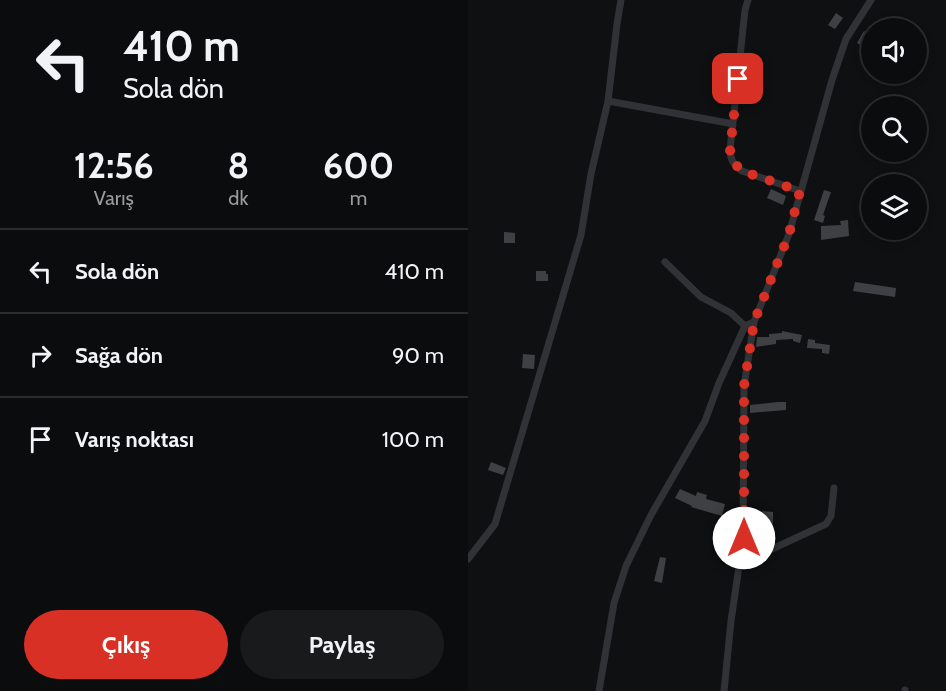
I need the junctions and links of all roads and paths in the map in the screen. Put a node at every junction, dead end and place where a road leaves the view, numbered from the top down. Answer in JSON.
{"nodes":[{"id":1,"x":748,"y":0,"type":"edge"},
{"id":2,"x":871,"y":0,"type":"edge"},
{"id":3,"x":618,"y":1,"type":"edge"},
{"id":4,"x":608,"y":101,"type":"junction"},
{"id":5,"x":733,"y":125,"type":"junction"},
{"id":6,"x":800,"y":191,"type":"junction"},
{"id":7,"x":665,"y":262,"type":"dead end"},
{"id":8,"x":754,"y":322,"type":"junction"},
{"id":9,"x":745,"y":326,"type":"junction"},
{"id":10,"x":834,"y":488,"type":"dead end"},
{"id":11,"x":468,"y":559,"type":"edge"},
{"id":12,"x":740,"y":563,"type":"junction"},
{"id":13,"x":599,"y":691,"type":"edge"},
{"id":14,"x":724,"y":691,"type":"edge"}],
"edges":[{"from":1,"to":5,"type":"street"},
{"from":2,"to":6,"type":"street"},
{"from":3,"to":4,"type":"street"},
{"from":4,"to":5,"type":"street"},
{"from":4,"to":11,"type":"street"},
{"from":5,"to":6,"type":"street"},
{"from":6,"to":8,"type":"street"},
{"from":7,"to":9,"type":"street"},
{"from":8,"to":9,"type":"street"},
{"from":8,"to":12,"type":"street"},
{"from":9,"to":13,"type":"street"},
{"from":10,"to":12,"type":"street"},
{"from":12,"to":14,"type":"street"}]}
